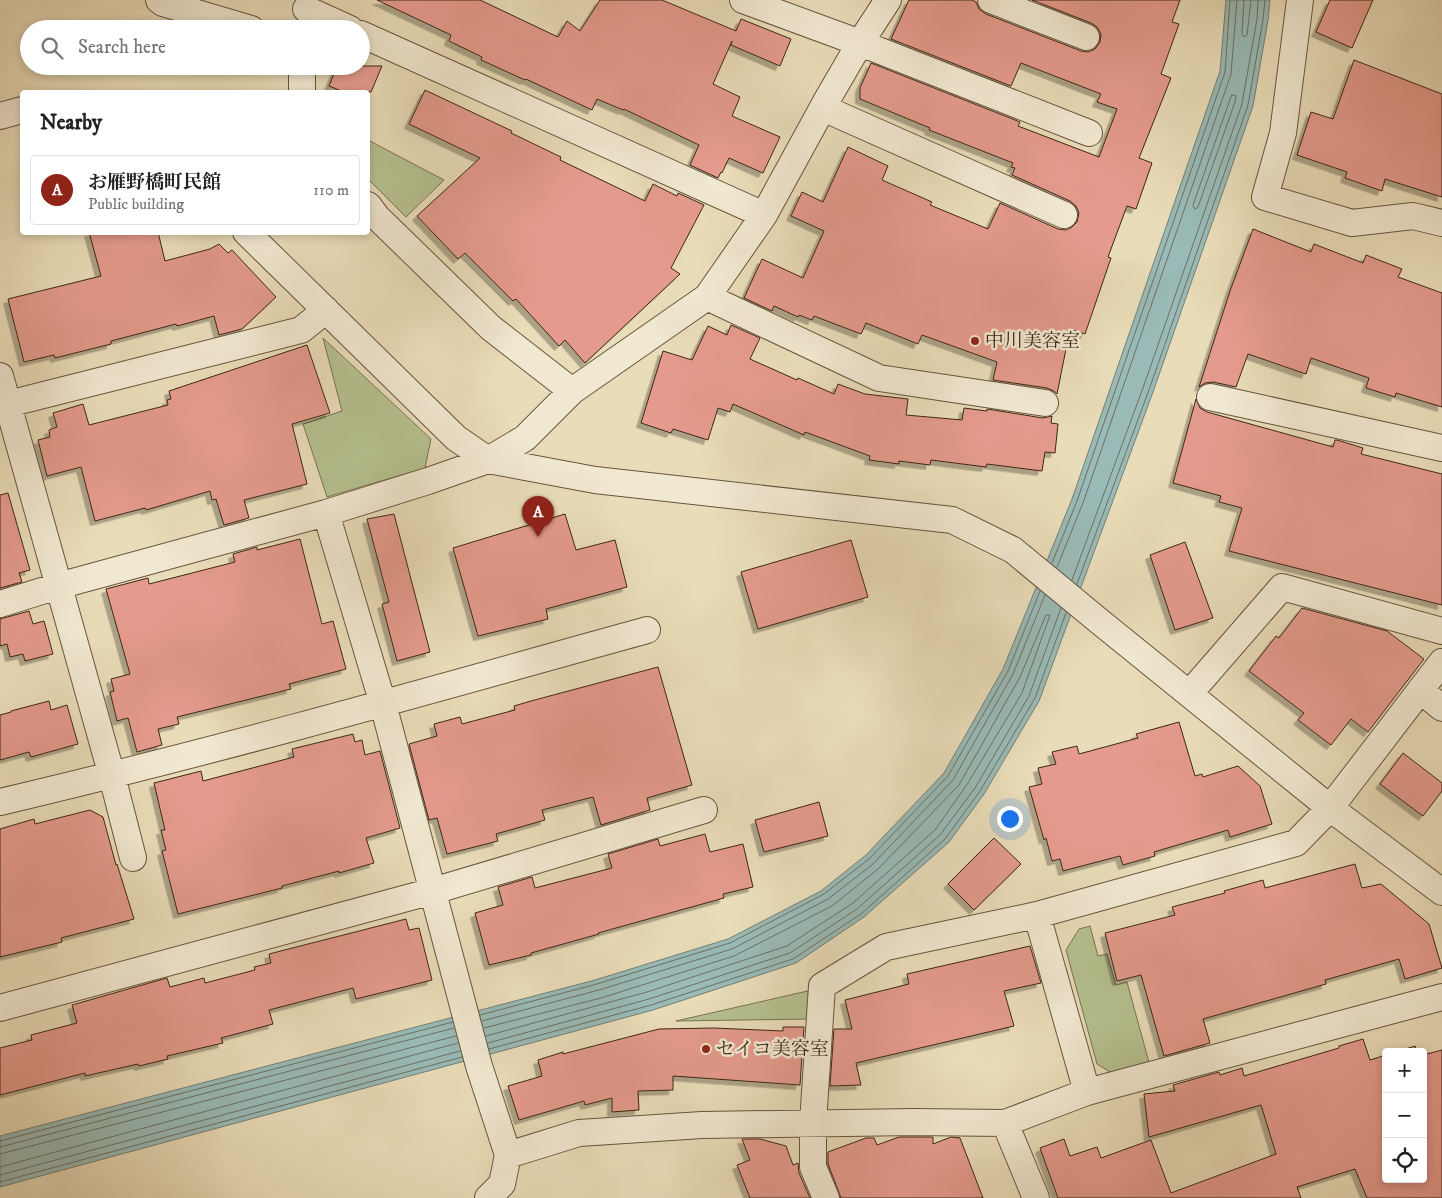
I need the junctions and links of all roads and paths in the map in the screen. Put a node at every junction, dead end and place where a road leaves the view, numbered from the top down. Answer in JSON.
{"nodes":[{"id":1,"x":159,"y":0,"type":"edge"},
{"id":2,"x":743,"y":0,"type":"edge"},
{"id":3,"x":888,"y":0,"type":"edge"},
{"id":4,"x":991,"y":0,"type":"edge"},
{"id":5,"x":1300,"y":0,"type":"edge"},
{"id":6,"x":306,"y":13,"type":"edge"},
{"id":7,"x":221,"y":20,"type":"edge"},
{"id":8,"x":325,"y":20,"type":"edge"},
{"id":9,"x":1086,"y":37,"type":"dead end"},
{"id":10,"x":370,"y":38,"type":"edge"},
{"id":11,"x":860,"y":43,"type":"junction"},
{"id":12,"x":302,"y":75,"type":"edge"},
{"id":13,"x":302,"y":90,"type":"edge"},
{"id":14,"x":823,"y":108,"type":"junction"},
{"id":15,"x":20,"y":111,"type":"edge"},
{"id":16,"x":0,"y":116,"type":"edge"},
{"id":17,"x":1089,"y":133,"type":"dead end"},
{"id":18,"x":370,"y":208,"type":"edge"},
{"id":19,"x":764,"y":215,"type":"junction"},
{"id":20,"x":1064,"y":215,"type":"dead end"},
{"id":21,"x":1442,"y":224,"type":"edge"},
{"id":22,"x":249,"y":235,"type":"edge"},
{"id":23,"x":707,"y":297,"type":"junction"},
{"id":24,"x":326,"y":310,"type":"junction"},
{"id":25,"x":0,"y":376,"type":"edge"},
{"id":26,"x":572,"y":391,"type":"junction"},
{"id":27,"x":1210,"y":397,"type":"dead end"},
{"id":28,"x":1045,"y":403,"type":"dead end"},
{"id":29,"x":8,"y":404,"type":"junction"},
{"id":30,"x":1442,"y":448,"type":"edge"},
{"id":31,"x":488,"y":460,"type":"junction"},
{"id":32,"x":326,"y":513,"type":"junction"},
{"id":33,"x":58,"y":586,"type":"junction"},
{"id":34,"x":0,"y":604,"type":"edge"},
{"id":35,"x":647,"y":630,"type":"dead end"},
{"id":36,"x":1442,"y":631,"type":"edge"},
{"id":37,"x":1442,"y":662,"type":"edge"},
{"id":38,"x":1420,"y":690,"type":"junction"},
{"id":39,"x":1189,"y":694,"type":"junction"},
{"id":40,"x":383,"y":704,"type":"junction"},
{"id":41,"x":1442,"y":708,"type":"edge"},
{"id":42,"x":112,"y":776,"type":"junction"},
{"id":43,"x":0,"y":802,"type":"edge"},
{"id":44,"x":1330,"y":808,"type":"junction"},
{"id":45,"x":704,"y":810,"type":"dead end"},
{"id":46,"x":133,"y":858,"type":"dead end"},
{"id":47,"x":433,"y":891,"type":"junction"},
{"id":48,"x":1442,"y":892,"type":"edge"},
{"id":49,"x":1037,"y":915,"type":"junction"},
{"id":50,"x":1442,"y":997,"type":"edge"},
{"id":51,"x":0,"y":1008,"type":"edge"},
{"id":52,"x":1087,"y":1092,"type":"junction"},
{"id":53,"x":813,"y":1123,"type":"junction"},
{"id":54,"x":1005,"y":1123,"type":"junction"},
{"id":55,"x":508,"y":1155,"type":"junction"},
{"id":56,"x":488,"y":1198,"type":"edge"},
{"id":57,"x":826,"y":1198,"type":"edge"},
{"id":58,"x":1036,"y":1198,"type":"edge"}],
"edges":[{"from":1,"to":7,"type":"street"},
{"from":2,"to":11,"type":"street"},
{"from":3,"to":11,"type":"street"},
{"from":4,"to":9,"type":"street"},
{"from":5,"to":21,"type":"street"},
{"from":6,"to":8,"type":"street"},
{"from":10,"to":19,"type":"street"},
{"from":11,"to":14,"type":"street"},
{"from":11,"to":17,"type":"street"},
{"from":12,"to":13,"type":"street"},
{"from":14,"to":19,"type":"street"},
{"from":14,"to":20,"type":"street"},
{"from":15,"to":16,"type":"street"},
{"from":18,"to":26,"type":"street"},
{"from":19,"to":23,"type":"street"},
{"from":22,"to":24,"type":"street"},
{"from":23,"to":26,"type":"street"},
{"from":23,"to":28,"type":"street"},
{"from":24,"to":29,"type":"street"},
{"from":24,"to":31,"type":"street"},
{"from":25,"to":29,"type":"street"},
{"from":26,"to":31,"type":"street"},
{"from":27,"to":30,"type":"street"},
{"from":29,"to":33,"type":"street"},
{"from":31,"to":32,"type":"street"},
{"from":31,"to":39,"type":"street"},
{"from":32,"to":33,"type":"street"},
{"from":32,"to":40,"type":"street"},
{"from":33,"to":34,"type":"street"},
{"from":33,"to":42,"type":"street"},
{"from":35,"to":40,"type":"street"},
{"from":36,"to":39,"type":"street"},
{"from":37,"to":38,"type":"street"},
{"from":38,"to":41,"type":"street"},
{"from":38,"to":44,"type":"street"},
{"from":39,"to":44,"type":"street"},
{"from":40,"to":42,"type":"street"},
{"from":40,"to":47,"type":"street"},
{"from":42,"to":43,"type":"street"},
{"from":42,"to":46,"type":"street"},
{"from":44,"to":48,"type":"street"},
{"from":44,"to":49,"type":"street"},
{"from":45,"to":47,"type":"street"},
{"from":47,"to":51,"type":"street"},
{"from":47,"to":55,"type":"street"},
{"from":49,"to":52,"type":"street"},
{"from":49,"to":53,"type":"street"},
{"from":50,"to":52,"type":"street"},
{"from":52,"to":54,"type":"street"},
{"from":53,"to":54,"type":"street"},
{"from":53,"to":55,"type":"street"},
{"from":53,"to":57,"type":"street"},
{"from":54,"to":58,"type":"street"},
{"from":55,"to":56,"type":"street"}]}
